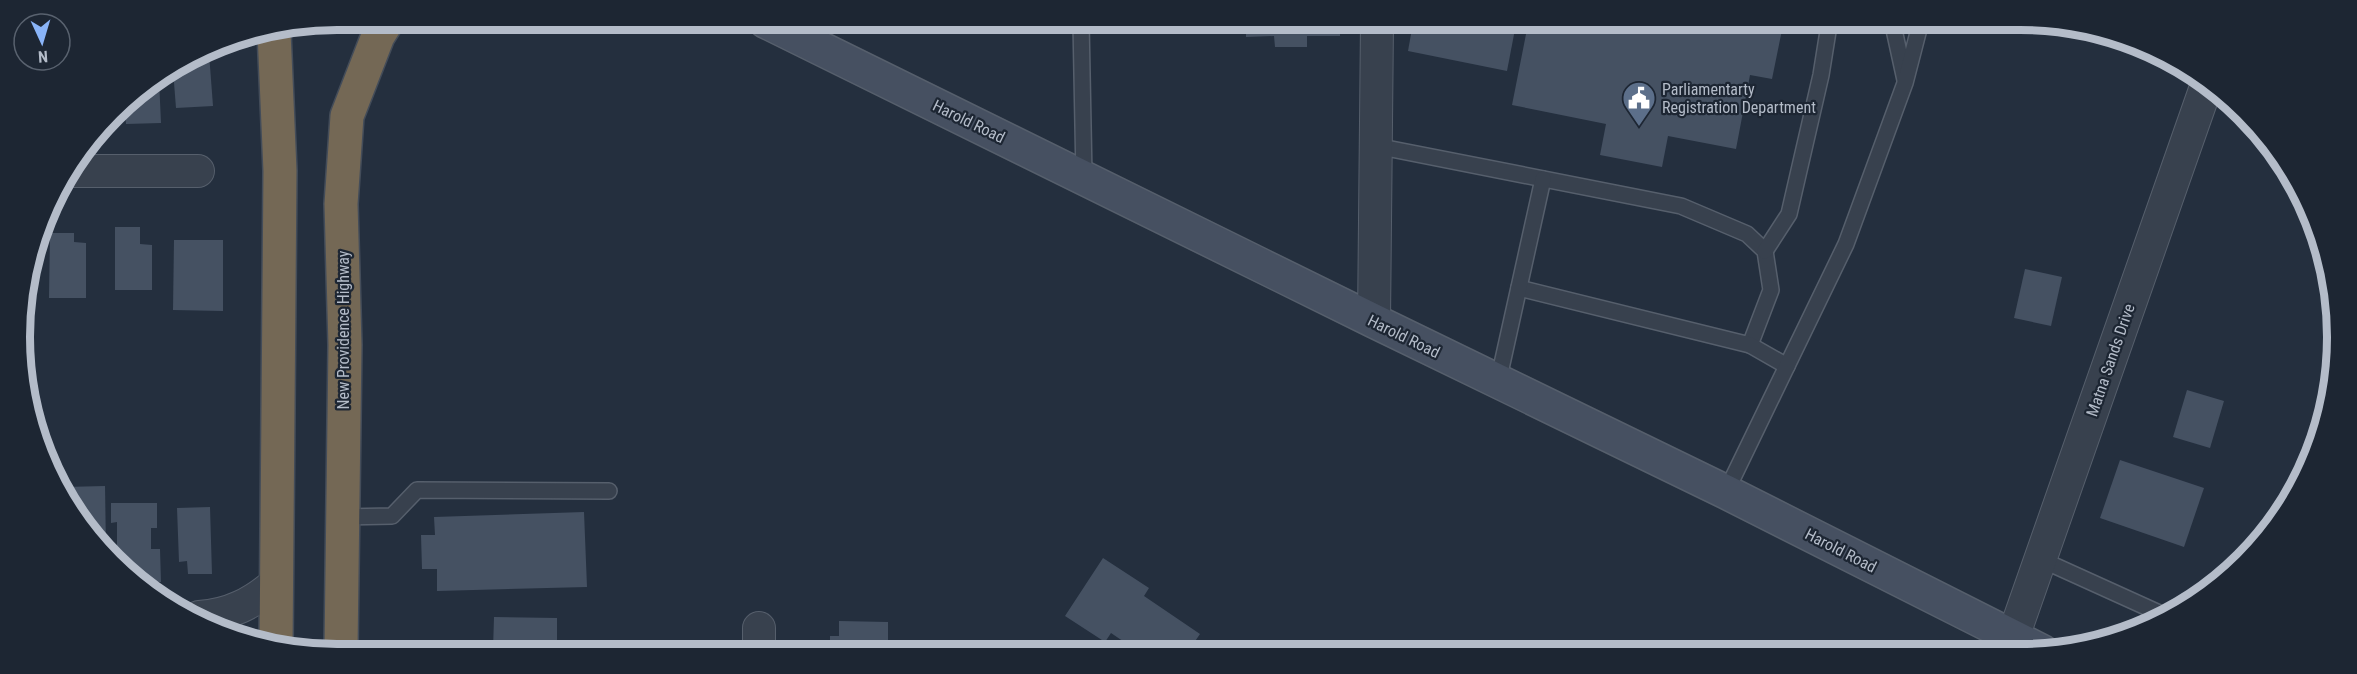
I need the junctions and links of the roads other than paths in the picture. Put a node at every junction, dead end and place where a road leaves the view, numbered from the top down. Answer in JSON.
{"nodes":[{"id":1,"x":382,"y":30,"type":"edge"},
{"id":2,"x":783,"y":30,"type":"edge"},
{"id":3,"x":1081,"y":30,"type":"edge"},
{"id":4,"x":1377,"y":30,"type":"edge"},
{"id":5,"x":1828,"y":30,"type":"edge"},
{"id":6,"x":1894,"y":30,"type":"edge"},
{"id":7,"x":1919,"y":30,"type":"edge"},
{"id":8,"x":274,"y":37,"type":"edge"},
{"id":9,"x":1905,"y":83,"type":"junction"},
{"id":10,"x":2204,"y":91,"type":"edge"},
{"id":11,"x":1376,"y":146,"type":"junction"},
{"id":12,"x":79,"y":171,"type":"edge"},
{"id":13,"x":198,"y":171,"type":"dead end"},
{"id":14,"x":1084,"y":177,"type":"junction"},
{"id":15,"x":1543,"y":178,"type":"junction"},
{"id":16,"x":1765,"y":251,"type":"junction"},
{"id":17,"x":1519,"y":288,"type":"junction"},
{"id":18,"x":1374,"y":321,"type":"junction"},
{"id":19,"x":1750,"y":345,"type":"junction"},
{"id":20,"x":1787,"y":366,"type":"junction"},
{"id":21,"x":1498,"y":382,"type":"junction"},
{"id":22,"x":609,"y":491,"type":"dead end"},
{"id":23,"x":1726,"y":492,"type":"junction"},
{"id":24,"x":342,"y":517,"type":"junction"},
{"id":25,"x":2040,"y":559,"type":"junction"},
{"id":26,"x":276,"y":583,"type":"junction"},
{"id":27,"x":2156,"y":612,"type":"edge"},
{"id":28,"x":208,"y":615,"type":"edge"},
{"id":29,"x":2013,"y":637,"type":"junction"},
{"id":30,"x":276,"y":638,"type":"edge"},
{"id":31,"x":341,"y":644,"type":"edge"},
{"id":32,"x":2026,"y":644,"type":"edge"}],
"edges":[{"from":1,"to":24,"type":"highway","name":"New Providence Highway"},
{"from":2,"to":14,"type":"main road","name":"Harold Road"},
{"from":3,"to":14,"type":"lane"},
{"from":4,"to":11,"type":"street"},
{"from":5,"to":16,"type":"lane"},
{"from":6,"to":9,"type":"lane"},
{"from":7,"to":9,"type":"lane"},
{"from":8,"to":26,"type":"highway"},
{"from":9,"to":20,"type":"lane"},
{"from":10,"to":25,"type":"street","name":"Matna Sands Drive"},
{"from":11,"to":15,"type":"lane"},
{"from":11,"to":18,"type":"street"},
{"from":12,"to":13,"type":"street"},
{"from":14,"to":18,"type":"main road","name":"Harold Road"},
{"from":15,"to":16,"type":"lane"},
{"from":15,"to":17,"type":"lane"},
{"from":16,"to":19,"type":"lane"},
{"from":17,"to":19,"type":"lane"},
{"from":17,"to":21,"type":"lane"},
{"from":18,"to":21,"type":"main road","name":"Harold Road"},
{"from":19,"to":20,"type":"lane"},
{"from":20,"to":23,"type":"lane"},
{"from":21,"to":23,"type":"main road","name":"Harold Road"},
{"from":22,"to":24,"type":"lane"},
{"from":23,"to":29,"type":"main road","name":"Harold Road"},
{"from":24,"to":31,"type":"highway","name":"New Providence Highway"},
{"from":25,"to":27,"type":"lane"},
{"from":25,"to":29,"type":"street","name":"Matna Sands Drive"},
{"from":26,"to":28,"type":"street"},
{"from":26,"to":30,"type":"highway"},
{"from":29,"to":32,"type":"main road","name":"Harold Road"}]}
